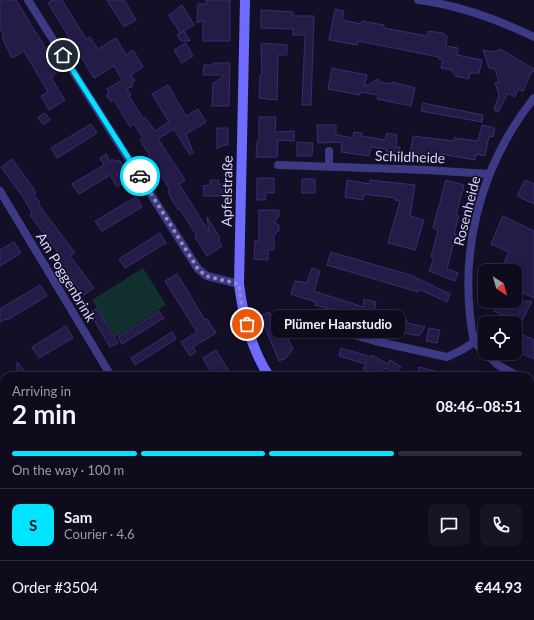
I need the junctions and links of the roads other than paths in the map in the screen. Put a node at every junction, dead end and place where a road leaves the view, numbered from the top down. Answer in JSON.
{"nodes":[{"id":1,"x":28,"y":0,"type":"edge"},
{"id":2,"x":245,"y":0,"type":"edge"},
{"id":3,"x":419,"y":0,"type":"edge"},
{"id":4,"x":534,"y":37,"type":"edge"},
{"id":5,"x":534,"y":98,"type":"edge"},
{"id":6,"x":329,"y":151,"type":"dead end"},
{"id":7,"x":278,"y":165,"type":"dead end"},
{"id":8,"x":329,"y":167,"type":"junction"},
{"id":9,"x":489,"y":174,"type":"junction"},
{"id":10,"x":0,"y":191,"type":"edge"},
{"id":11,"x":239,"y":284,"type":"junction"},
{"id":12,"x":316,"y":324,"type":"dead end"},
{"id":13,"x":474,"y":342,"type":"junction"},
{"id":14,"x":478,"y":346,"type":"edge"},
{"id":15,"x":493,"y":360,"type":"edge"},
{"id":16,"x":109,"y":372,"type":"edge"},
{"id":17,"x":267,"y":372,"type":"edge"},
{"id":18,"x":511,"y":372,"type":"edge"}],
"edges":[{"from":1,"to":11,"type":"street"},
{"from":2,"to":11,"type":"street","name":"Apfelstraße"},
{"from":3,"to":4,"type":"street"},
{"from":5,"to":9,"type":"street","name":"Rosenheide"},
{"from":6,"to":8,"type":"street"},
{"from":7,"to":8,"type":"street","name":"Schildheide"},
{"from":8,"to":9,"type":"street","name":"Schildheide"},
{"from":9,"to":13,"type":"street","name":"Rosenheide"},
{"from":10,"to":16,"type":"street","name":"Am Poggenbrink"},
{"from":11,"to":17,"type":"street","name":"Apfelstraße"},
{"from":12,"to":13,"type":"street"},
{"from":13,"to":14,"type":"street"},
{"from":15,"to":18,"type":"street"}]}
